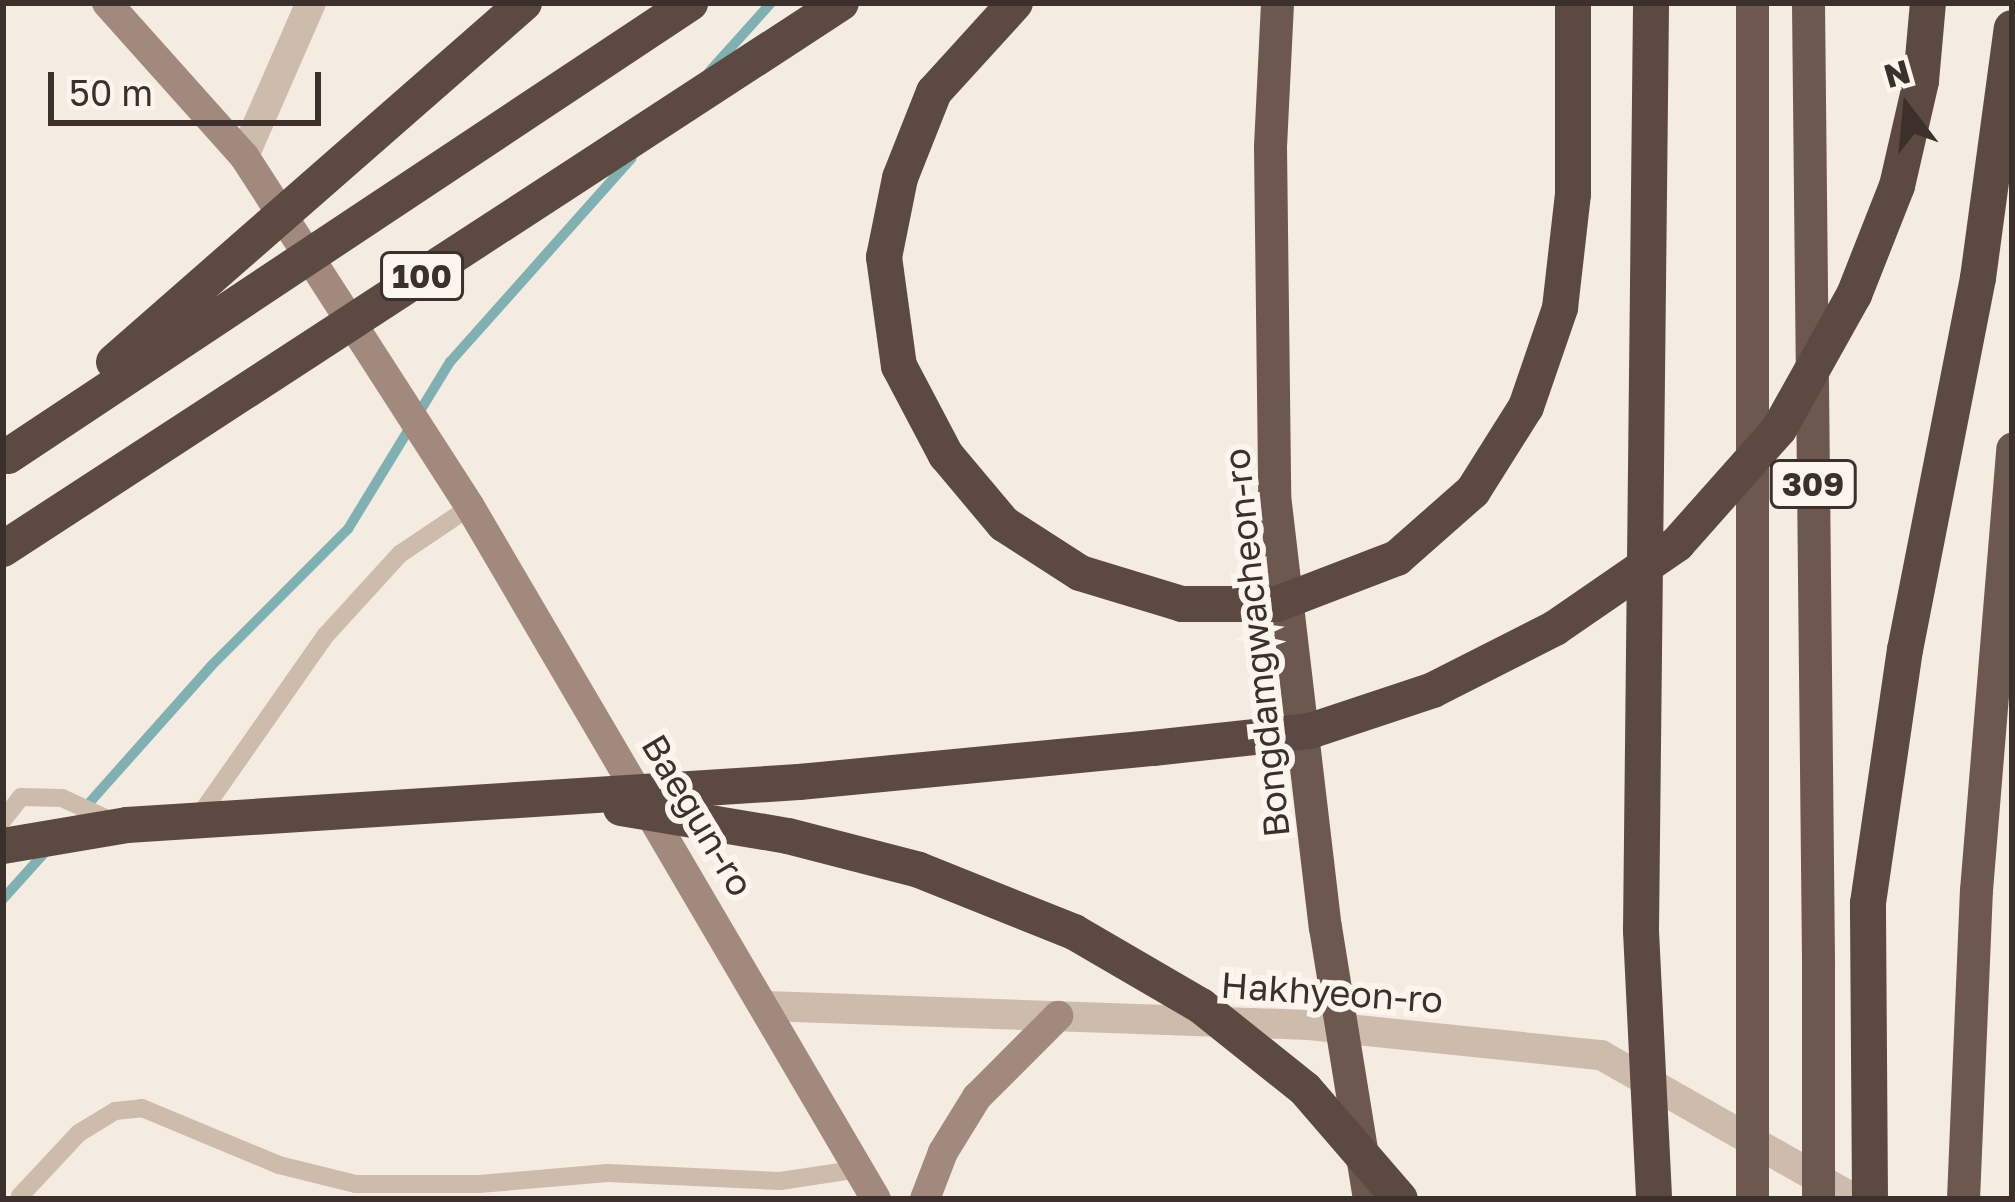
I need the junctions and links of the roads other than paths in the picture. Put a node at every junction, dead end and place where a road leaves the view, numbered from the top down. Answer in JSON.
{"nodes":[{"id":1,"x":107,"y":3,"type":"edge"},
{"id":2,"x":311,"y":3,"type":"edge"},
{"id":3,"x":524,"y":3,"type":"edge"},
{"id":4,"x":689,"y":3,"type":"edge"},
{"id":5,"x":841,"y":3,"type":"edge"},
{"id":6,"x":1015,"y":3,"type":"edge"},
{"id":7,"x":1277,"y":3,"type":"edge"},
{"id":8,"x":1573,"y":3,"type":"edge"},
{"id":9,"x":1651,"y":3,"type":"edge"},
{"id":10,"x":1752,"y":3,"type":"edge"},
{"id":11,"x":1808,"y":3,"type":"edge"},
{"id":12,"x":1928,"y":3,"type":"edge"},
{"id":13,"x":2012,"y":28,"type":"edge"},
{"id":14,"x":244,"y":156,"type":"junction"},
{"id":15,"x":2012,"y":448,"type":"edge"},
{"id":16,"x":5,"y":457,"type":"edge"},
{"id":17,"x":470,"y":507,"type":"junction"},
{"id":18,"x":3,"y":549,"type":"edge"},
{"id":19,"x":559,"y":798,"type":"junction"},
{"id":20,"x":3,"y":820,"type":"edge"},
{"id":21,"x":3,"y":846,"type":"edge"},
{"id":22,"x":766,"y":1006,"type":"junction"},
{"id":23,"x":1058,"y":1016,"type":"junction"},
{"id":24,"x":859,"y":1169,"type":"junction"},
{"id":25,"x":20,"y":1196,"type":"dead end"},
{"id":26,"x":876,"y":1199,"type":"edge"},
{"id":27,"x":925,"y":1199,"type":"edge"},
{"id":28,"x":1369,"y":1199,"type":"edge"},
{"id":29,"x":1400,"y":1199,"type":"edge"},
{"id":30,"x":1654,"y":1199,"type":"edge"},
{"id":31,"x":1752,"y":1199,"type":"edge"},
{"id":32,"x":1818,"y":1199,"type":"edge"},
{"id":33,"x":1854,"y":1199,"type":"edge"},
{"id":34,"x":1870,"y":1199,"type":"edge"},
{"id":35,"x":1963,"y":1199,"type":"edge"}],
"edges":[{"from":1,"to":14,"type":"main road"},
{"from":2,"to":14,"type":"street"},
{"from":3,"to":16,"type":"highway","bridge":true},
{"from":4,"to":16,"type":"highway","number":"100","bridge":true},
{"from":5,"to":18,"type":"highway","number":"100","bridge":true},
{"from":6,"to":8,"type":"highway","bridge":true},
{"from":7,"to":28,"type":"highway","name":"Bongdamgwacheon-ro","bridge":true},
{"from":9,"to":30,"type":"highway","bridge":true},
{"from":10,"to":31,"type":"highway","number":"309","bridge":true},
{"from":11,"to":32,"type":"highway","number":"309","bridge":true},
{"from":12,"to":19,"type":"highway","bridge":true},
{"from":13,"to":34,"type":"highway"},
{"from":14,"to":17,"type":"main road","name":"Baegun-ro"},
{"from":15,"to":35,"type":"highway"},
{"from":17,"to":20,"type":"lane","bridge":true},
{"from":17,"to":22,"type":"main road","name":"Baegun-ro"},
{"from":19,"to":21,"type":"highway","bridge":true},
{"from":19,"to":29,"type":"highway","bridge":true},
{"from":22,"to":23,"type":"street","name":"Hakhyeon-ro"},
{"from":22,"to":24,"type":"main road","name":"Baegun-ro"},
{"from":23,"to":27,"type":"main road"},
{"from":23,"to":33,"type":"street","name":"Hakhyeon-ro"},
{"from":24,"to":25,"type":"lane"},
{"from":24,"to":26,"type":"main road","name":"Baegun-ro"}]}
